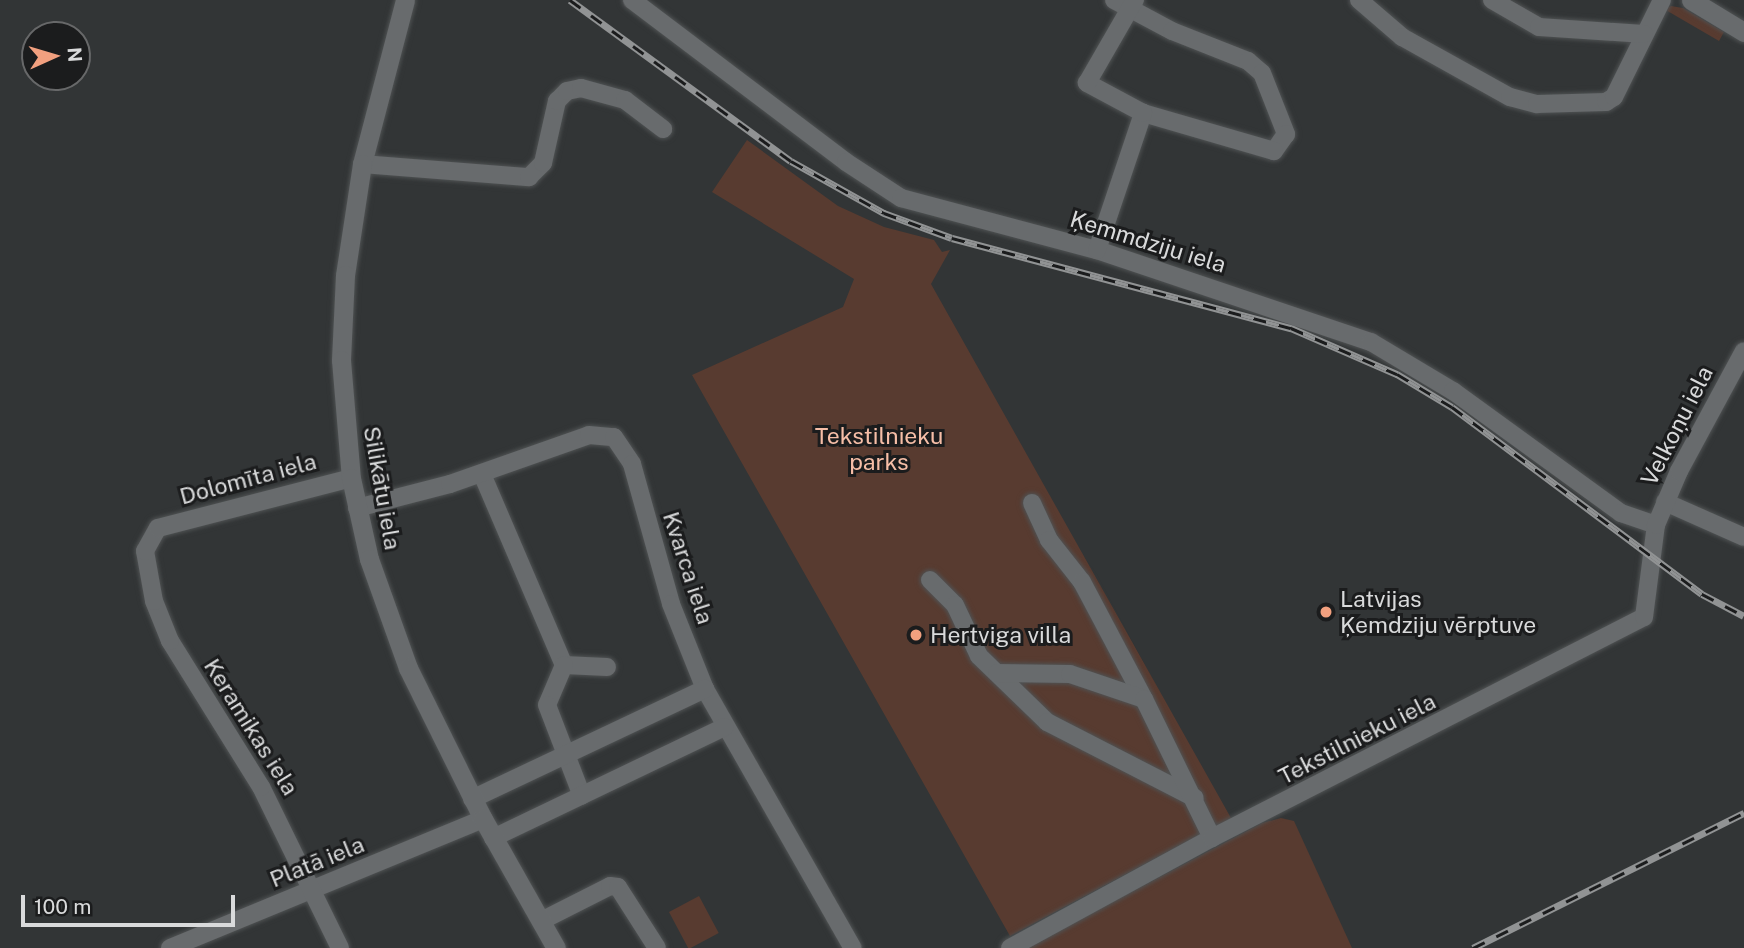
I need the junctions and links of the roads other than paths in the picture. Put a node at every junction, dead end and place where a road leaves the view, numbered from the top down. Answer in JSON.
{"nodes":[{"id":1,"x":405,"y":0,"type":"edge"},
{"id":2,"x":632,"y":0,"type":"edge"},
{"id":3,"x":1359,"y":0,"type":"edge"},
{"id":4,"x":1492,"y":0,"type":"edge"},
{"id":5,"x":1662,"y":0,"type":"edge"},
{"id":6,"x":1690,"y":0,"type":"edge"},
{"id":7,"x":1126,"y":3,"type":"edge"},
{"id":8,"x":1744,"y":32,"type":"edge"},
{"id":9,"x":1644,"y":34,"type":"junction"},
{"id":10,"x":1143,"y":113,"type":"junction"},
{"id":11,"x":663,"y":129,"type":"dead end"},
{"id":12,"x":362,"y":164,"type":"junction"},
{"id":13,"x":1097,"y":250,"type":"junction"},
{"id":14,"x":1744,"y":351,"type":"edge"},
{"id":15,"x":482,"y":474,"type":"junction"},
{"id":16,"x":351,"y":478,"type":"junction"},
{"id":17,"x":1665,"y":502,"type":"junction"},
{"id":18,"x":1032,"y":503,"type":"dead end"},
{"id":19,"x":357,"y":508,"type":"junction"},
{"id":20,"x":1656,"y":525,"type":"junction"},
{"id":21,"x":158,"y":528,"type":"joint"},
{"id":22,"x":1744,"y":537,"type":"edge"},
{"id":23,"x":930,"y":580,"type":"dead end"},
{"id":24,"x":564,"y":665,"type":"junction"},
{"id":25,"x":607,"y":667,"type":"dead end"},
{"id":26,"x":997,"y":673,"type":"junction"},
{"id":27,"x":705,"y":689,"type":"junction"},
{"id":28,"x":1144,"y":699,"type":"junction"},
{"id":29,"x":725,"y":727,"type":"junction"},
{"id":30,"x":564,"y":756,"type":"junction"},
{"id":31,"x":582,"y":796,"type":"junction"},
{"id":32,"x":1195,"y":798,"type":"junction"},
{"id":33,"x":472,"y":799,"type":"junction"},
{"id":34,"x":483,"y":819,"type":"junction"},
{"id":35,"x":493,"y":838,"type":"junction"},
{"id":36,"x":1212,"y":838,"type":"junction"},
{"id":37,"x":314,"y":890,"type":"junction"},
{"id":38,"x":541,"y":921,"type":"junction"},
{"id":39,"x":170,"y":948,"type":"edge"},
{"id":40,"x":340,"y":948,"type":"edge"},
{"id":41,"x":556,"y":948,"type":"edge"},
{"id":42,"x":656,"y":948,"type":"edge"},
{"id":43,"x":853,"y":948,"type":"edge"},
{"id":44,"x":1010,"y":948,"type":"edge"}],
"edges":[{"from":1,"to":12,"type":"main road","name":"Silikātu iela"},
{"from":2,"to":13,"type":"street","name":"Ķemmdziju iela"},
{"from":3,"to":9,"type":"street"},
{"from":4,"to":9,"type":"street"},
{"from":5,"to":9,"type":"street"},
{"from":6,"to":8,"type":"main road"},
{"from":7,"to":10,"type":"street"},
{"from":7,"to":10,"type":"street"},
{"from":10,"to":13,"type":"street"},
{"from":11,"to":12,"type":"street"},
{"from":12,"to":16,"type":"main road","name":"Silikātu iela"},
{"from":13,"to":20,"type":"street","name":"Ķemmdziju iela"},
{"from":14,"to":17,"type":"street","name":"Velkoņu iela"},
{"from":15,"to":19,"type":"street","name":"Kvarca iela"},
{"from":15,"to":24,"type":"street"},
{"from":15,"to":27,"type":"street","name":"Kvarca iela"},
{"from":16,"to":19,"type":"main road","name":"Silikātu iela"},
{"from":16,"to":21,"type":"street","name":"Dolomīta iela"},
{"from":17,"to":20,"type":"street","name":"Velkoņu iela"},
{"from":17,"to":22,"type":"street"},
{"from":18,"to":28,"type":"street"},
{"from":19,"to":33,"type":"main road","name":"Silikātu iela"},
{"from":20,"to":36,"type":"street","name":"Tekstilnieku iela"},
{"from":21,"to":37,"type":"street","name":"Keramikas iela"},
{"from":23,"to":26,"type":"street"},
{"from":24,"to":25,"type":"street"},
{"from":24,"to":30,"type":"street"},
{"from":26,"to":28,"type":"street"},
{"from":26,"to":32,"type":"street"},
{"from":27,"to":29,"type":"street","name":"Kvarca iela"},
{"from":27,"to":30,"type":"street"},
{"from":28,"to":32,"type":"street"},
{"from":29,"to":31,"type":"street"},
{"from":29,"to":43,"type":"street","name":"Kvarca iela"},
{"from":30,"to":31,"type":"street"},
{"from":30,"to":33,"type":"street"},
{"from":31,"to":35,"type":"street"},
{"from":32,"to":36,"type":"street"},
{"from":33,"to":34,"type":"main road","name":"Silikātu iela"},
{"from":34,"to":35,"type":"main road","name":"Silikātu iela"},
{"from":34,"to":37,"type":"street","name":"Platā iela"},
{"from":35,"to":38,"type":"main road","name":"Silikātu iela"},
{"from":36,"to":44,"type":"street","name":"Tekstilnieku iela"},
{"from":37,"to":39,"type":"street","name":"Platā iela"},
{"from":37,"to":40,"type":"street","name":"Keramikas iela"},
{"from":38,"to":41,"type":"main road","name":"Silikātu iela"},
{"from":38,"to":42,"type":"street"}]}
